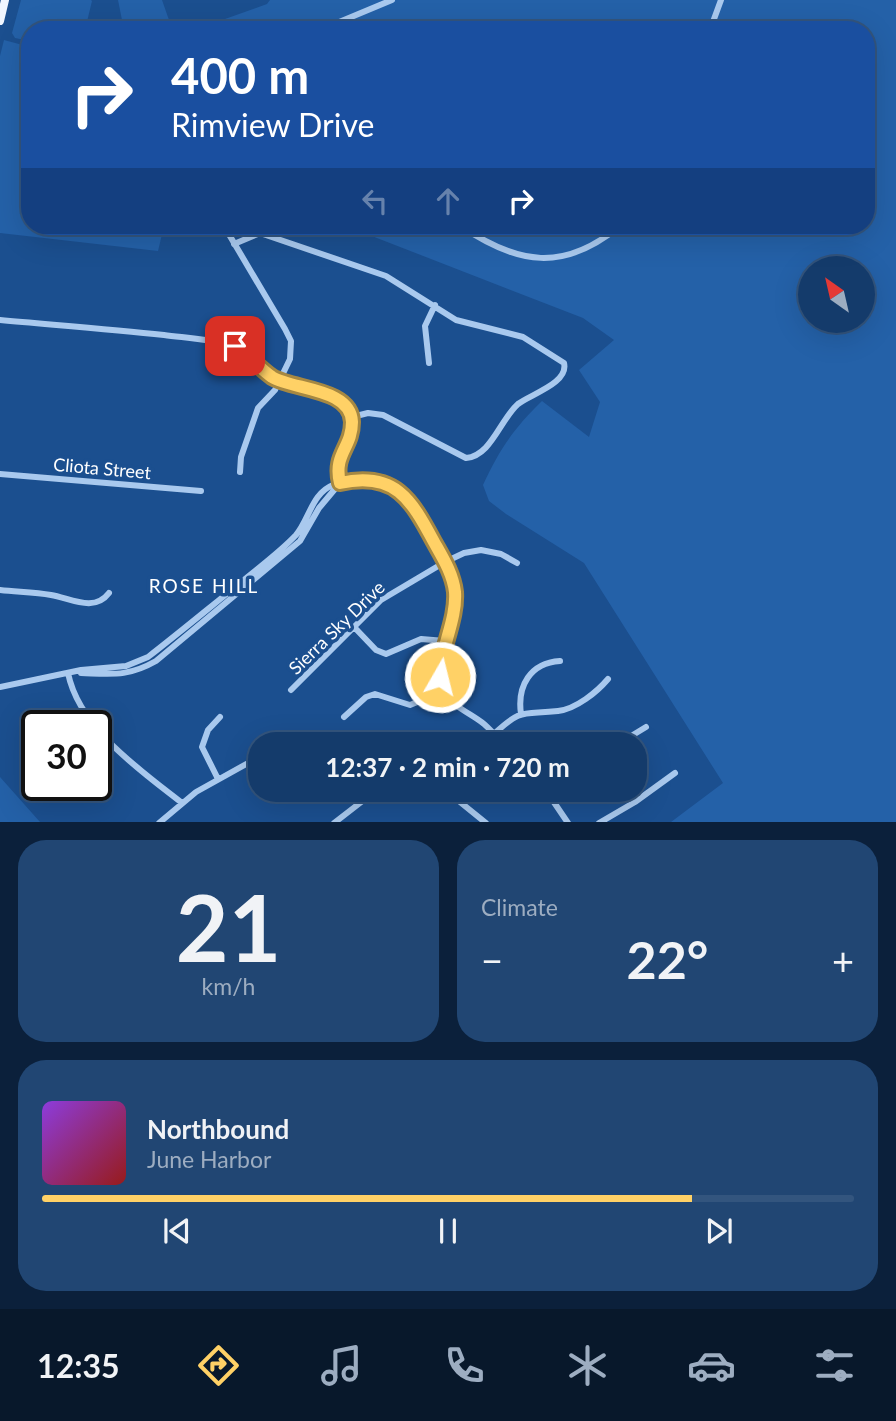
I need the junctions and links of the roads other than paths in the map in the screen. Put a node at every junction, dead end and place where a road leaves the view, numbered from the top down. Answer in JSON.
{"nodes":[{"id":1,"x":5,"y":0,"type":"edge"},
{"id":2,"x":392,"y":0,"type":"edge"},
{"id":3,"x":721,"y":0,"type":"edge"},
{"id":4,"x":0,"y":21,"type":"edge"},
{"id":5,"x":342,"y":21,"type":"edge"},
{"id":6,"x":713,"y":21,"type":"edge"},
{"id":7,"x":230,"y":235,"type":"edge"},
{"id":8,"x":255,"y":235,"type":"edge"},
{"id":9,"x":268,"y":235,"type":"edge"},
{"id":10,"x":474,"y":235,"type":"edge"},
{"id":11,"x":609,"y":235,"type":"edge"},
{"id":12,"x":234,"y":244,"type":"junction"},
{"id":13,"x":435,"y":305,"type":"junction"},
{"id":14,"x":0,"y":320,"type":"edge"},
{"id":15,"x":429,"y":363,"type":"dead end"},
{"id":16,"x":281,"y":381,"type":"junction"},
{"id":17,"x":352,"y":417,"type":"junction"},
{"id":18,"x":240,"y":472,"type":"dead end"},
{"id":19,"x":0,"y":474,"type":"edge"},
{"id":20,"x":340,"y":483,"type":"junction"},
{"id":21,"x":201,"y":491,"type":"dead end"},
{"id":22,"x":445,"y":562,"type":"junction"},
{"id":23,"x":517,"y":563,"type":"dead end"},
{"id":24,"x":0,"y":590,"type":"edge"},
{"id":25,"x":109,"y":593,"type":"dead end"},
{"id":26,"x":355,"y":628,"type":"junction"},
{"id":27,"x":445,"y":641,"type":"junction"},
{"id":28,"x":560,"y":661,"type":"dead end"},
{"id":29,"x":68,"y":673,"type":"junction"},
{"id":30,"x":608,"y":678,"type":"dead end"},
{"id":31,"x":0,"y":687,"type":"edge"},
{"id":32,"x":291,"y":690,"type":"dead end"},
{"id":33,"x":444,"y":691,"type":"junction"},
{"id":34,"x":82,"y":710,"type":"edge"},
{"id":35,"x":521,"y":714,"type":"junction"},
{"id":36,"x":220,"y":717,"type":"dead end"},
{"id":37,"x":344,"y":717,"type":"dead end"},
{"id":38,"x":646,"y":727,"type":"dead end"},
{"id":39,"x":492,"y":732,"type":"edge"},
{"id":40,"x":496,"y":732,"type":"edge"},
{"id":41,"x":638,"y":732,"type":"edge"},
{"id":42,"x":112,"y":743,"type":"edge"},
{"id":43,"x":248,"y":762,"type":"edge"},
{"id":44,"x":675,"y":773,"type":"dead end"},
{"id":45,"x":218,"y":779,"type":"junction"},
{"id":46,"x":361,"y":802,"type":"edge"},
{"id":47,"x":461,"y":802,"type":"edge"},
{"id":48,"x":556,"y":802,"type":"edge"},
{"id":49,"x":182,"y":803,"type":"junction"},
{"id":50,"x":159,"y":822,"type":"edge"},
{"id":51,"x":334,"y":822,"type":"edge"},
{"id":52,"x":486,"y":822,"type":"edge"},
{"id":53,"x":568,"y":822,"type":"edge"},
{"id":54,"x":599,"y":822,"type":"edge"}],
"edges":[{"from":1,"to":4,"type":"main road"},
{"from":2,"to":5,"type":"street"},
{"from":3,"to":6,"type":"street"},
{"from":7,"to":12,"type":"street"},
{"from":8,"to":12,"type":"street"},
{"from":9,"to":13,"type":"street"},
{"from":10,"to":11,"type":"street"},
{"from":12,"to":16,"type":"street"},
{"from":13,"to":15,"type":"street"},
{"from":13,"to":17,"type":"street"},
{"from":14,"to":16,"type":"street"},
{"from":16,"to":17,"type":"street"},
{"from":16,"to":18,"type":"street"},
{"from":17,"to":20,"type":"street"},
{"from":19,"to":21,"type":"street","name":"Cliota Street"},
{"from":20,"to":22,"type":"street"},
{"from":20,"to":29,"type":"street"},
{"from":22,"to":23,"type":"street","name":"Sierra Sky Drive"},
{"from":22,"to":26,"type":"street","name":"Sierra Sky Drive"},
{"from":22,"to":27,"type":"street"},
{"from":24,"to":25,"type":"street"},
{"from":26,"to":27,"type":"street"},
{"from":26,"to":32,"type":"street","name":"Sierra Sky Drive"},
{"from":27,"to":33,"type":"street"},
{"from":28,"to":35,"type":"street"},
{"from":29,"to":31,"type":"street"},
{"from":29,"to":34,"type":"street"},
{"from":30,"to":35,"type":"street"},
{"from":33,"to":37,"type":"street"},
{"from":33,"to":39,"type":"street"},
{"from":35,"to":40,"type":"street"},
{"from":36,"to":45,"type":"street"},
{"from":38,"to":41,"type":"street"},
{"from":42,"to":49,"type":"street"},
{"from":43,"to":45,"type":"street"},
{"from":44,"to":54,"type":"street"},
{"from":45,"to":49,"type":"street"},
{"from":46,"to":51,"type":"street"},
{"from":47,"to":52,"type":"street"},
{"from":48,"to":53,"type":"street"},
{"from":49,"to":50,"type":"street"}]}
